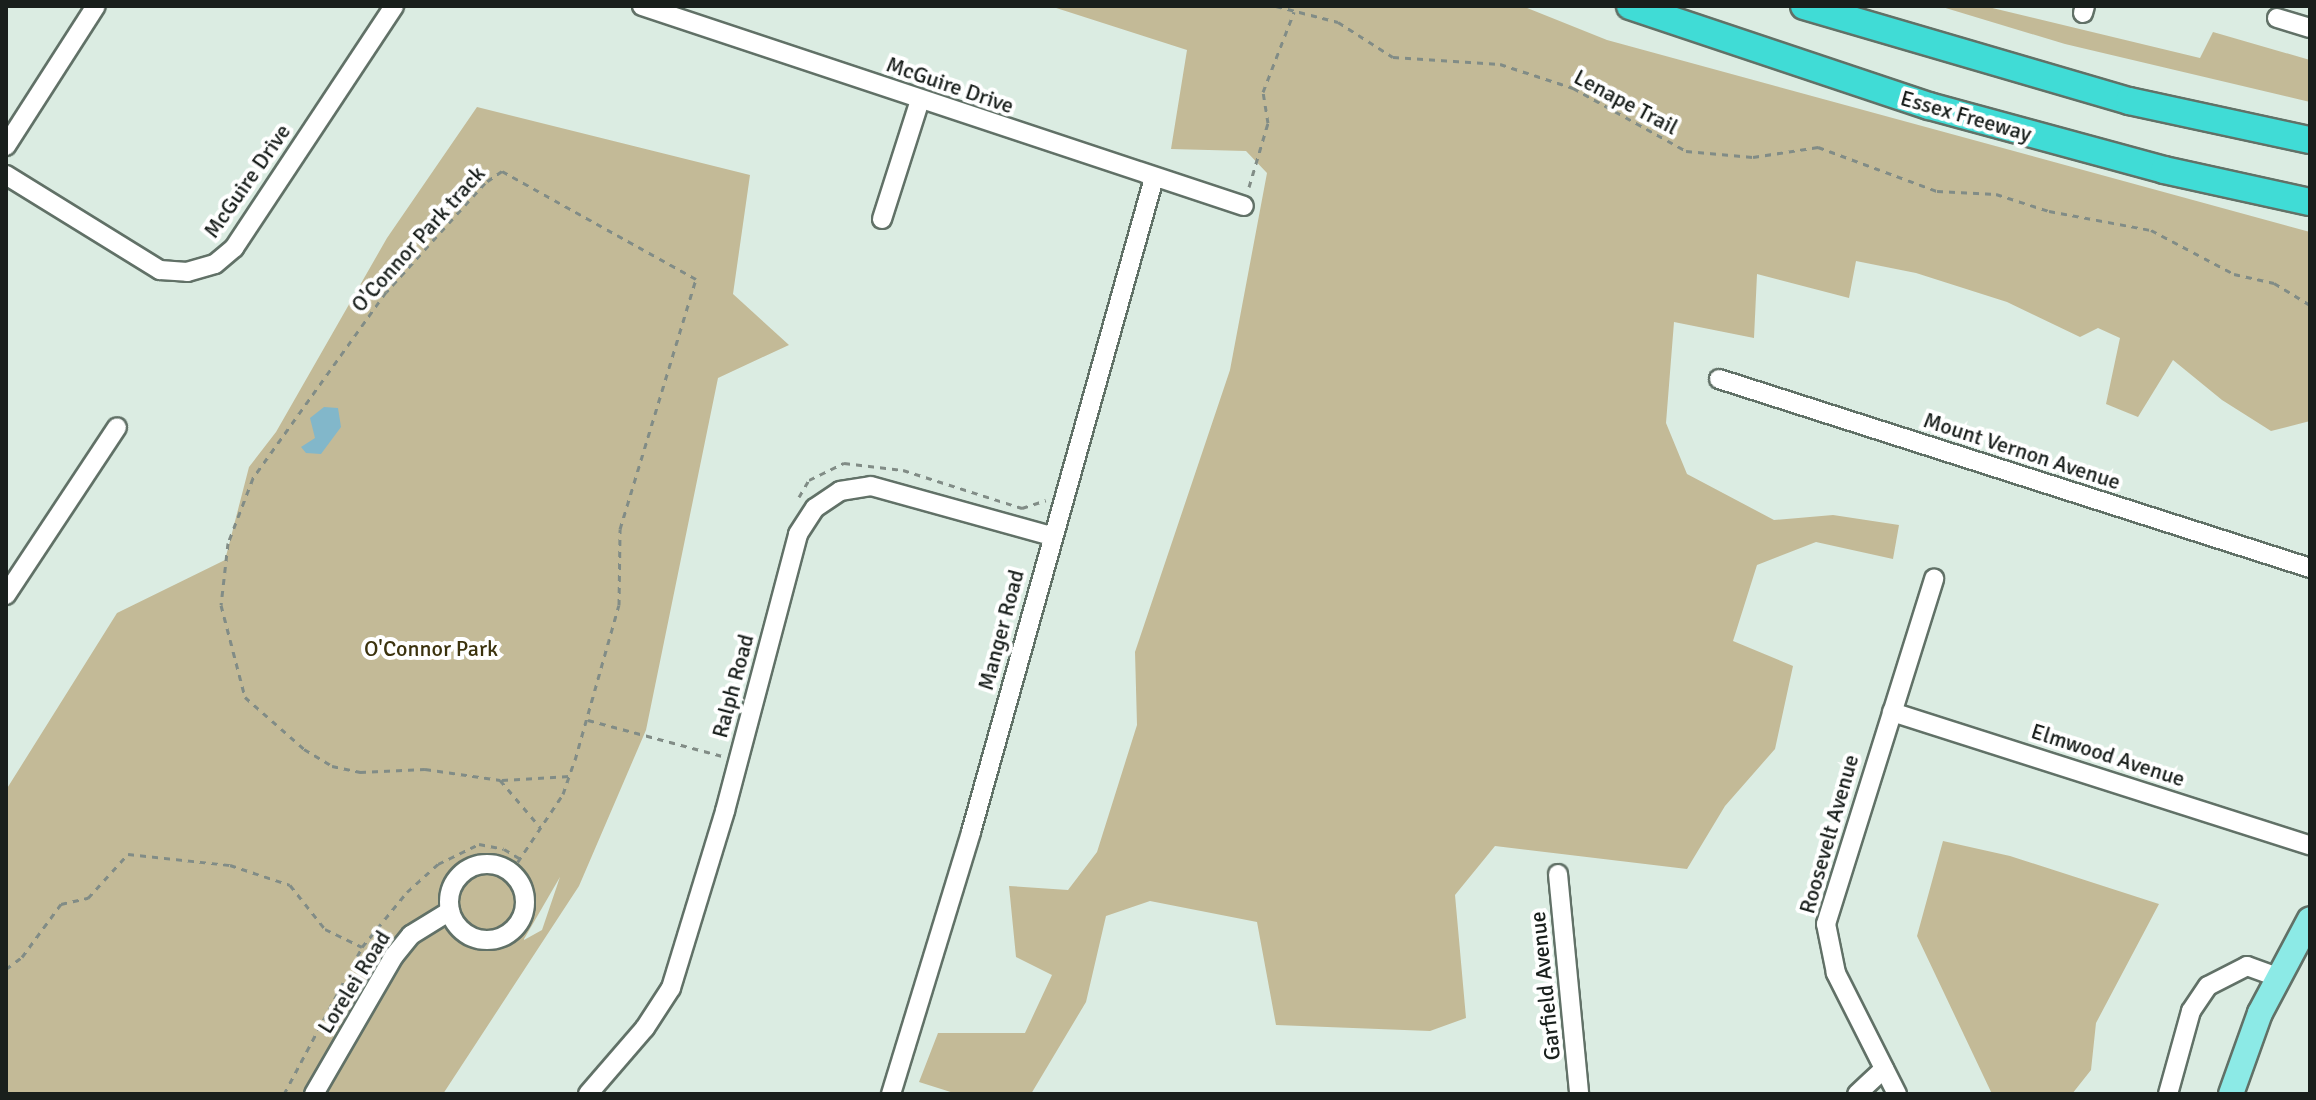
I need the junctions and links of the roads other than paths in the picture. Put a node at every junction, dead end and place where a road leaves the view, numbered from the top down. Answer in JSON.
{"nodes":[{"id":1,"x":96,"y":6,"type":"edge"},
{"id":2,"x":394,"y":6,"type":"edge"},
{"id":3,"x":642,"y":6,"type":"edge"},
{"id":4,"x":1630,"y":6,"type":"edge"},
{"id":5,"x":1804,"y":6,"type":"edge"},
{"id":6,"x":2277,"y":18,"type":"dead end"},
{"id":7,"x":2310,"y":28,"type":"edge"},
{"id":8,"x":920,"y":100,"type":"junction"},
{"id":9,"x":2310,"y":140,"type":"edge"},
{"id":10,"x":6,"y":146,"type":"edge"},
{"id":11,"x":6,"y":175,"type":"edge"},
{"id":12,"x":1154,"y":178,"type":"junction"},
{"id":13,"x":2310,"y":202,"type":"edge"},
{"id":14,"x":1244,"y":206,"type":"road end"},
{"id":15,"x":882,"y":219,"type":"dead end"},
{"id":16,"x":1719,"y":379,"type":"dead end"},
{"id":17,"x":117,"y":427,"type":"dead end"},
{"id":18,"x":1051,"y":536,"type":"junction"},
{"id":19,"x":2310,"y":568,"type":"edge"},
{"id":20,"x":1934,"y":579,"type":"dead end"},
{"id":21,"x":6,"y":595,"type":"edge"},
{"id":22,"x":1892,"y":712,"type":"junction"},
{"id":23,"x":2310,"y":845,"type":"edge"},
{"id":24,"x":1558,"y":874,"type":"dead end"},
{"id":25,"x":450,"y":911,"type":"junction"},
{"id":26,"x":2310,"y":919,"type":"edge"},
{"id":27,"x":2278,"y":977,"type":"junction"},
{"id":28,"x":1884,"y":1069,"type":"junction"},
{"id":29,"x":314,"y":1094,"type":"edge"},
{"id":30,"x":588,"y":1094,"type":"edge"},
{"id":31,"x":891,"y":1094,"type":"edge"},
{"id":32,"x":1579,"y":1094,"type":"edge"},
{"id":33,"x":1857,"y":1094,"type":"edge"},
{"id":34,"x":1897,"y":1094,"type":"edge"},
{"id":35,"x":2168,"y":1094,"type":"edge"},
{"id":36,"x":2231,"y":1094,"type":"edge"}],
"edges":[{"from":1,"to":10,"type":"street"},
{"from":2,"to":11,"type":"street","name":"McGuire Drive"},
{"from":3,"to":8,"type":"street","name":"McGuire Drive"},
{"from":4,"to":13,"type":"highway","name":"Essex Freeway"},
{"from":5,"to":9,"type":"highway"},
{"from":6,"to":7,"type":"street"},
{"from":8,"to":12,"type":"street","name":"McGuire Drive"},
{"from":8,"to":15,"type":"street"},
{"from":12,"to":14,"type":"street","name":"McGuire Drive"},
{"from":12,"to":18,"type":"street","name":"Manger Road"},
{"from":16,"to":19,"type":"street","name":"Mount Vernon Avenue"},
{"from":17,"to":21,"type":"street"},
{"from":18,"to":30,"type":"street","name":"Ralph Road"},
{"from":18,"to":31,"type":"street","name":"Manger Road"},
{"from":20,"to":22,"type":"street","name":"Roosevelt Avenue"},
{"from":22,"to":23,"type":"street","name":"Elmwood Avenue"},
{"from":22,"to":28,"type":"street","name":"Roosevelt Avenue"},
{"from":24,"to":32,"type":"street","name":"Garfield Avenue"},
{"from":25,"to":25,"type":"street"},
{"from":25,"to":29,"type":"street","name":"Lorelei Road"},
{"from":26,"to":27,"type":"main road"},
{"from":27,"to":35,"type":"street"},
{"from":27,"to":36,"type":"main road"},
{"from":28,"to":33,"type":"street"},
{"from":28,"to":34,"type":"street","name":"Roosevelt Avenue"}]}
